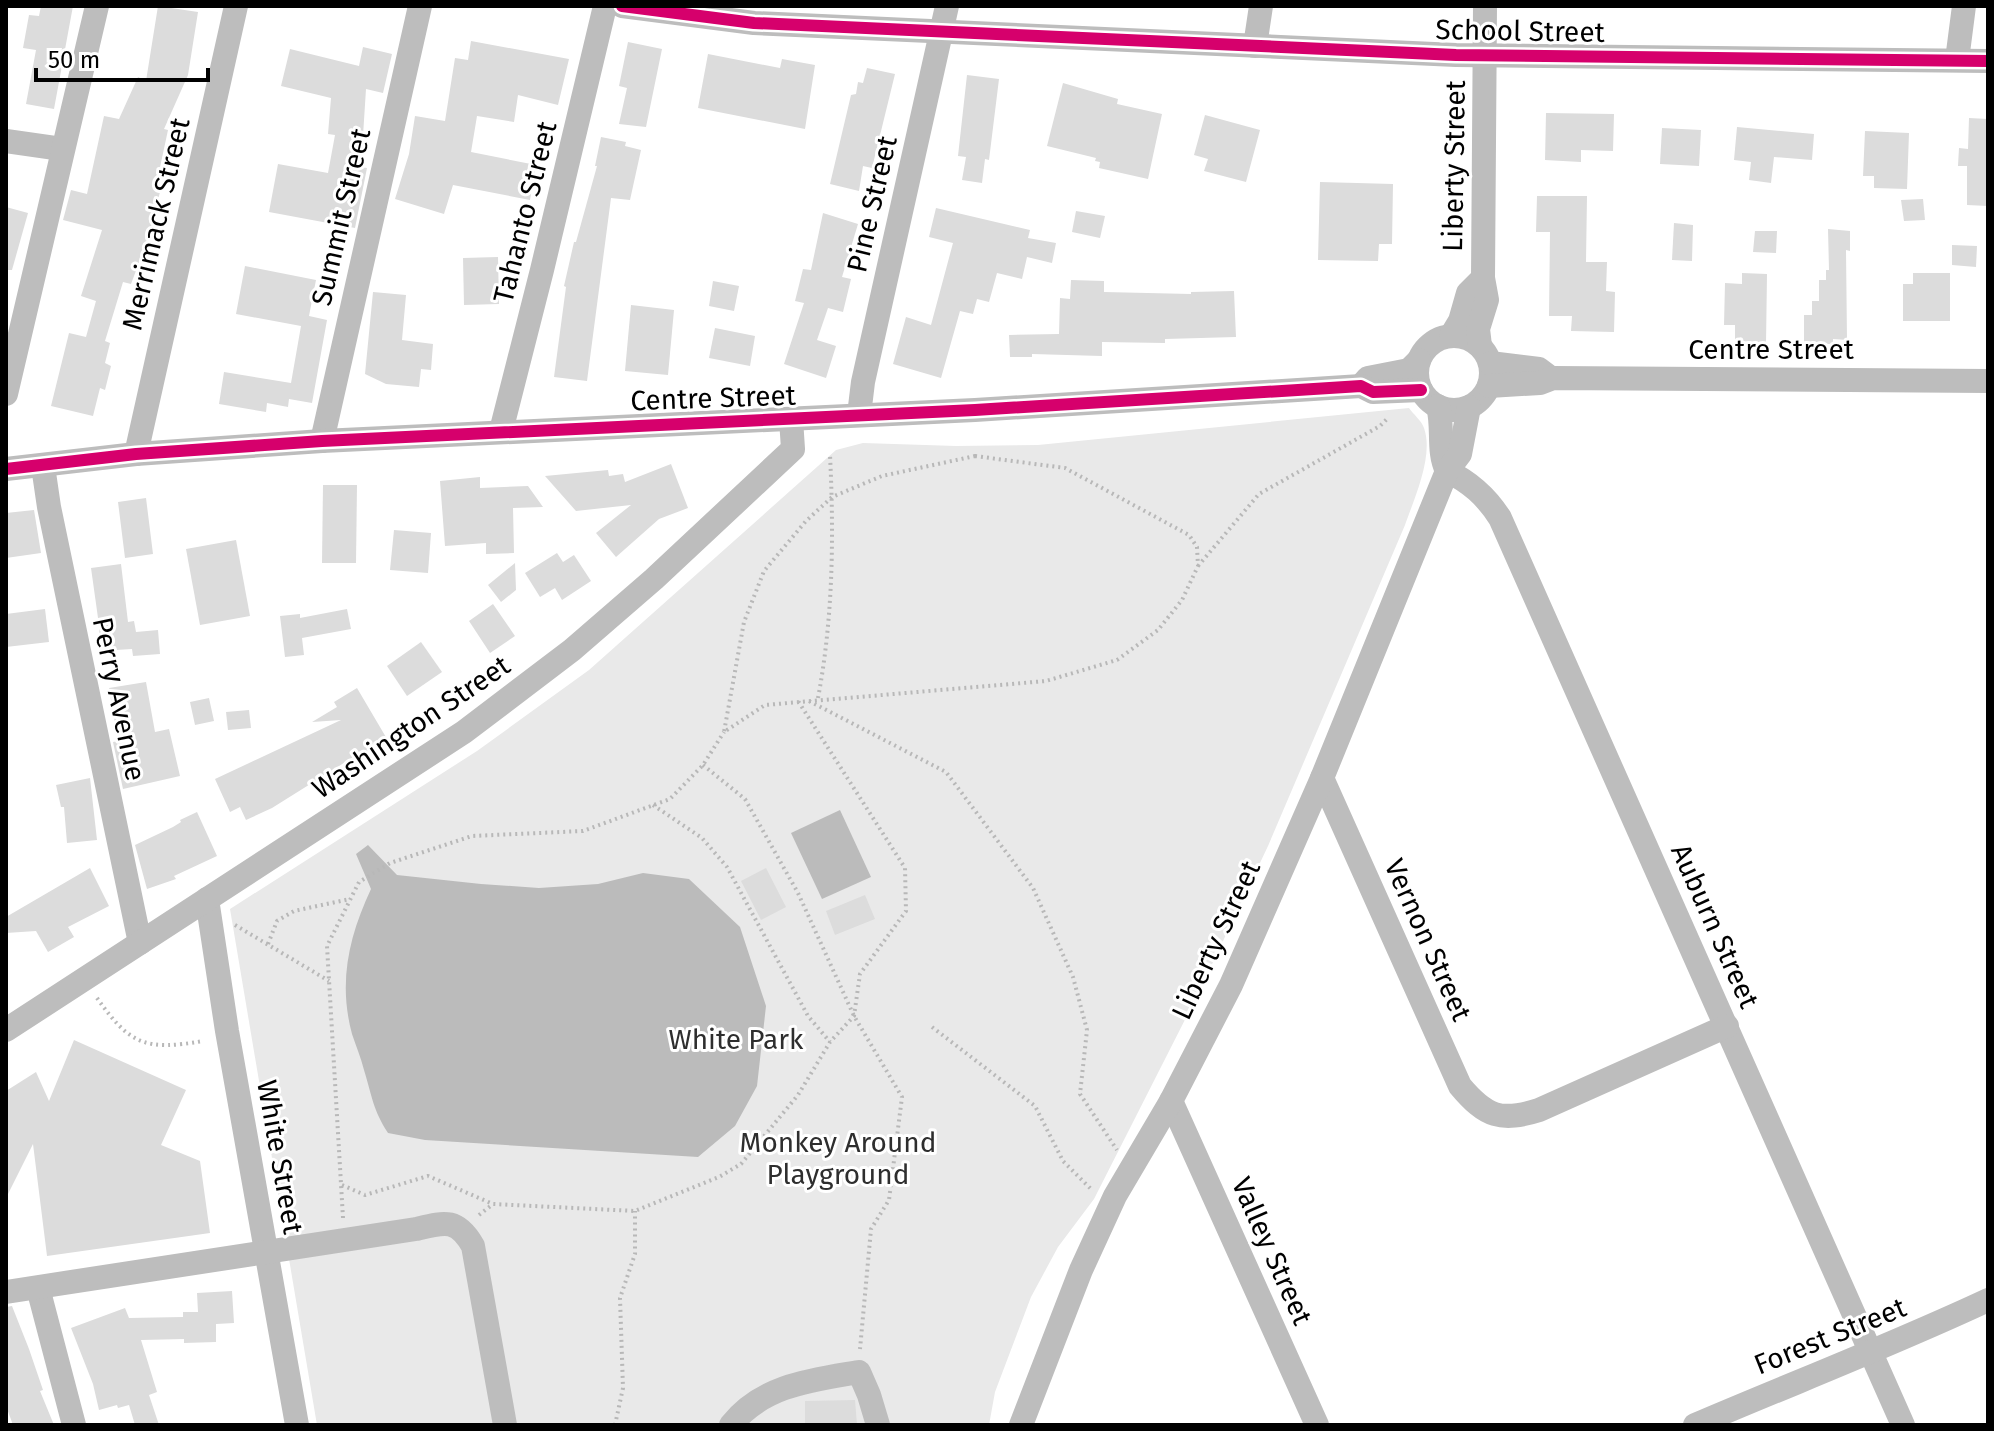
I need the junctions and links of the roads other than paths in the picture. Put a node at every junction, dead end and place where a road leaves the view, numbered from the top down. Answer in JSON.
{"nodes":[{"id":1,"x":97,"y":6,"type":"edge"},
{"id":2,"x":236,"y":6,"type":"edge"},
{"id":3,"x":420,"y":6,"type":"edge"},
{"id":4,"x":605,"y":6,"type":"edge"},
{"id":5,"x":622,"y":6,"type":"edge"},
{"id":6,"x":947,"y":6,"type":"edge"},
{"id":7,"x":1261,"y":6,"type":"edge"},
{"id":8,"x":1485,"y":6,"type":"edge"},
{"id":9,"x":1964,"y":6,"type":"edge"},
{"id":10,"x":941,"y":33,"type":"junction"},
{"id":11,"x":1255,"y":46,"type":"junction"},
{"id":12,"x":1485,"y":56,"type":"junction"},
{"id":13,"x":1957,"y":60,"type":"junction"},
{"id":14,"x":1988,"y":61,"type":"edge"},
{"id":15,"x":6,"y":141,"type":"edge"},
{"id":16,"x":62,"y":149,"type":"junction"},
{"id":17,"x":1483,"y":278,"type":"junction"},
{"id":18,"x":1451,"y":336,"type":"junction"},
{"id":19,"x":1419,"y":360,"type":"junction"},
{"id":20,"x":1486,"y":365,"type":"junction"},
{"id":21,"x":1988,"y":381,"type":"edge"},
{"id":22,"x":1361,"y":386,"type":"junction"},
{"id":23,"x":6,"y":394,"type":"edge"},
{"id":24,"x":1429,"y":398,"type":"junction"},
{"id":25,"x":1469,"y":407,"type":"junction"},
{"id":26,"x":859,"y":415,"type":"junction"},
{"id":27,"x":791,"y":419,"type":"junction"},
{"id":28,"x":501,"y":431,"type":"junction"},
{"id":29,"x":322,"y":441,"type":"junction"},
{"id":30,"x":136,"y":454,"type":"junction"},
{"id":31,"x":43,"y":466,"type":"junction"},
{"id":32,"x":6,"y":469,"type":"edge"},
{"id":33,"x":1447,"y":471,"type":"junction"},
{"id":34,"x":1322,"y":778,"type":"junction"},
{"id":35,"x":207,"y":899,"type":"junction"},
{"id":36,"x":140,"y":943,"type":"junction"},
{"id":37,"x":1727,"y":1026,"type":"junction"},
{"id":38,"x":6,"y":1030,"type":"edge"},
{"id":39,"x":1171,"y":1101,"type":"junction"},
{"id":40,"x":268,"y":1252,"type":"junction"},
{"id":41,"x":38,"y":1288,"type":"junction"},
{"id":42,"x":6,"y":1292,"type":"edge"},
{"id":43,"x":1988,"y":1300,"type":"edge"},
{"id":44,"x":1870,"y":1352,"type":"junction"},
{"id":45,"x":74,"y":1425,"type":"edge"},
{"id":46,"x":297,"y":1425,"type":"edge"},
{"id":47,"x":505,"y":1425,"type":"edge"},
{"id":48,"x":731,"y":1425,"type":"edge"},
{"id":49,"x":878,"y":1425,"type":"edge"},
{"id":50,"x":1021,"y":1425,"type":"edge"},
{"id":51,"x":1317,"y":1425,"type":"edge"},
{"id":52,"x":1695,"y":1425,"type":"edge"},
{"id":53,"x":1903,"y":1425,"type":"edge"}],
"edges":[{"from":1,"to":16,"type":"street"},
{"from":2,"to":30,"type":"street","name":"Merrimack Street"},
{"from":3,"to":29,"type":"street","name":"Summit Street"},
{"from":4,"to":28,"type":"street","name":"Tahanto Street"},
{"from":5,"to":10,"type":"street","name":"School Street"},
{"from":6,"to":10,"type":"street","name":"Pine Street"},
{"from":7,"to":11,"type":"street"},
{"from":8,"to":12,"type":"street","name":"Liberty Street"},
{"from":9,"to":13,"type":"street"},
{"from":10,"to":11,"type":"street","name":"School Street"},
{"from":10,"to":26,"type":"street","name":"Pine Street"},
{"from":11,"to":12,"type":"street","name":"School Street"},
{"from":12,"to":13,"type":"street","name":"School Street"},
{"from":12,"to":17,"type":"street","name":"Liberty Street"},
{"from":13,"to":14,"type":"street","name":"School Street"},
{"from":15,"to":16,"type":"street"},
{"from":16,"to":23,"type":"street"},
{"from":17,"to":18,"type":"street","name":"Liberty Street"},
{"from":17,"to":20,"type":"street","name":"Liberty Street"},
{"from":18,"to":19,"type":"street"},
{"from":18,"to":20,"type":"street"},
{"from":19,"to":22,"type":"street","name":"Centre Street"},
{"from":19,"to":24,"type":"street"},
{"from":20,"to":21,"type":"street","name":"Centre Street"},
{"from":20,"to":25,"type":"street"},
{"from":22,"to":24,"type":"street","name":"Centre Street"},
{"from":22,"to":26,"type":"street","name":"Centre Street"},
{"from":24,"to":25,"type":"street"},
{"from":24,"to":33,"type":"street"},
{"from":25,"to":33,"type":"street","name":"Liberty Street"},
{"from":26,"to":27,"type":"street","name":"Centre Street"},
{"from":27,"to":28,"type":"street","name":"Centre Street"},
{"from":27,"to":35,"type":"street","name":"Washington Street"},
{"from":28,"to":29,"type":"street","name":"Centre Street"},
{"from":29,"to":30,"type":"street","name":"Centre Street"},
{"from":30,"to":31,"type":"street","name":"Centre Street"},
{"from":31,"to":32,"type":"street","name":"Centre Street"},
{"from":31,"to":36,"type":"street","name":"Perry Avenue"},
{"from":33,"to":34,"type":"street","name":"Liberty Street"},
{"from":33,"to":37,"type":"street","name":"Auburn Street"},
{"from":34,"to":37,"type":"street","name":"Vernon Street"},
{"from":34,"to":39,"type":"street","name":"Liberty Street"},
{"from":35,"to":36,"type":"street","name":"Washington Street"},
{"from":35,"to":40,"type":"street","name":"White Street"},
{"from":36,"to":38,"type":"street","name":"Washington Street"},
{"from":37,"to":44,"type":"street","name":"Auburn Street"},
{"from":39,"to":50,"type":"street","name":"Liberty Street"},
{"from":39,"to":51,"type":"street","name":"Valley Street"},
{"from":40,"to":41,"type":"street"},
{"from":40,"to":46,"type":"street","name":"White Street"},
{"from":40,"to":47,"type":"street"},
{"from":41,"to":42,"type":"street"},
{"from":41,"to":45,"type":"street"},
{"from":43,"to":44,"type":"street","name":"Forest Street"},
{"from":44,"to":52,"type":"street","name":"Forest Street"},
{"from":44,"to":53,"type":"street","name":"Auburn Street"},
{"from":48,"to":49,"type":"street"}]}
